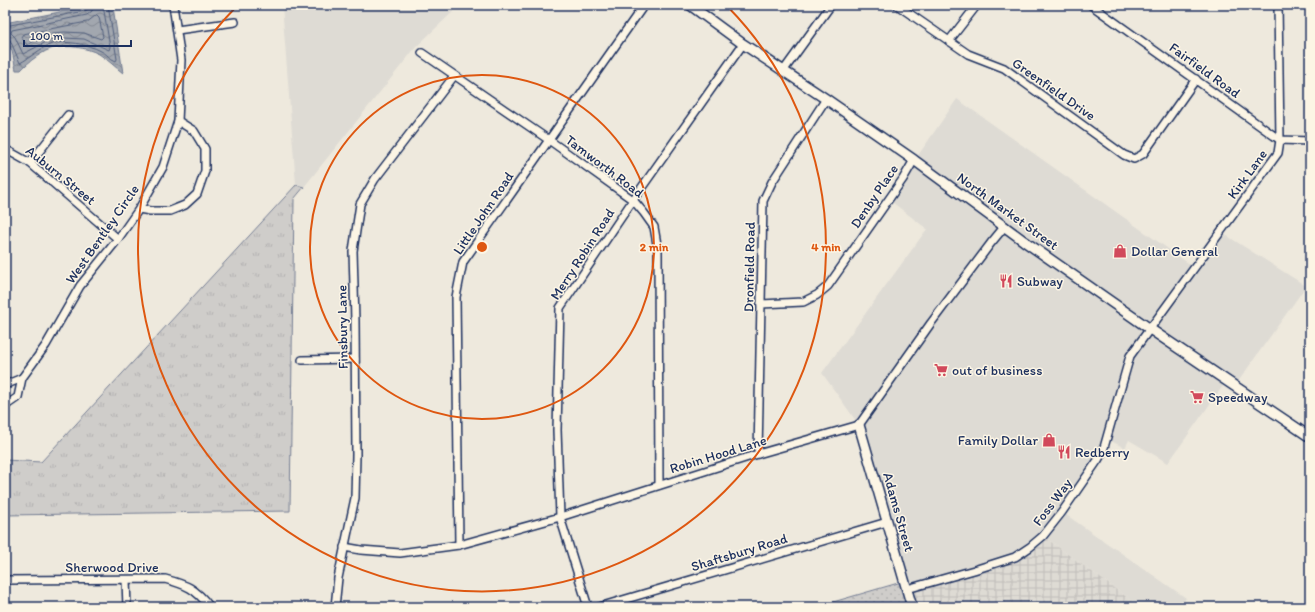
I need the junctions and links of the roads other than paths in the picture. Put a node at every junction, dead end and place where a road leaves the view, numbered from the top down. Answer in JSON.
{"nodes":[{"id":1,"x":173,"y":5,"type":"edge"},
{"id":2,"x":644,"y":5,"type":"edge"},
{"id":3,"x":690,"y":5,"type":"edge"},
{"id":4,"x":831,"y":5,"type":"edge"},
{"id":5,"x":898,"y":5,"type":"edge"},
{"id":6,"x":977,"y":5,"type":"edge"},
{"id":7,"x":1092,"y":5,"type":"edge"},
{"id":8,"x":1278,"y":5,"type":"edge"},
{"id":9,"x":235,"y":22,"type":"dead end"},
{"id":10,"x":177,"y":30,"type":"junction"},
{"id":11,"x":949,"y":41,"type":"junction"},
{"id":12,"x":742,"y":44,"type":"junction"},
{"id":13,"x":422,"y":53,"type":"dead end"},
{"id":14,"x":784,"y":70,"type":"junction"},
{"id":15,"x":454,"y":76,"type":"junction"},
{"id":16,"x":1196,"y":79,"type":"junction"},
{"id":17,"x":826,"y":99,"type":"junction"},
{"id":18,"x":68,"y":115,"type":"dead end"},
{"id":19,"x":178,"y":121,"type":"junction"},
{"id":20,"x":549,"y":140,"type":"junction"},
{"id":21,"x":1280,"y":140,"type":"junction"},
{"id":22,"x":1310,"y":141,"type":"edge"},
{"id":23,"x":5,"y":149,"type":"edge"},
{"id":24,"x":914,"y":160,"type":"junction"},
{"id":25,"x":30,"y":163,"type":"junction"},
{"id":26,"x":633,"y":200,"type":"junction"},
{"id":27,"x":139,"y":209,"type":"junction"},
{"id":28,"x":1005,"y":226,"type":"junction"},
{"id":29,"x":118,"y":239,"type":"junction"},
{"id":30,"x":761,"y":304,"type":"junction"},
{"id":31,"x":1150,"y":329,"type":"junction"},
{"id":32,"x":355,"y":359,"type":"junction"},
{"id":33,"x":302,"y":360,"type":"dead end"},
{"id":34,"x":22,"y":378,"type":"junction"},
{"id":35,"x":5,"y":385,"type":"edge"},
{"id":36,"x":5,"y":406,"type":"edge"},
{"id":37,"x":859,"y":425,"type":"junction"},
{"id":38,"x":1310,"y":437,"type":"edge"},
{"id":39,"x":758,"y":454,"type":"junction"},
{"id":40,"x":659,"y":485,"type":"junction"},
{"id":41,"x":560,"y":517,"type":"junction"},
{"id":42,"x":887,"y":522,"type":"junction"},
{"id":43,"x":459,"y":545,"type":"junction"},
{"id":44,"x":344,"y":547,"type":"junction"},
{"id":45,"x":5,"y":580,"type":"edge"},
{"id":46,"x":126,"y":580,"type":"junction"},
{"id":47,"x":907,"y":589,"type":"junction"},
{"id":48,"x":127,"y":607,"type":"edge"},
{"id":49,"x":210,"y":607,"type":"edge"},
{"id":50,"x":335,"y":607,"type":"edge"},
{"id":51,"x":588,"y":607,"type":"edge"},
{"id":52,"x":599,"y":607,"type":"edge"},
{"id":53,"x":912,"y":607,"type":"edge"}],
"edges":[{"from":1,"to":10,"type":"street","name":"West Bentley Circle"},
{"from":2,"to":20,"type":"street","name":"Little John Road"},
{"from":3,"to":12,"type":"street","name":"North Market Street"},
{"from":4,"to":14,"type":"street"},
{"from":5,"to":11,"type":"street","name":"Greenfield Drive"},
{"from":6,"to":11,"type":"street"},
{"from":7,"to":16,"type":"street","name":"Fairfield Road"},
{"from":8,"to":21,"type":"street","name":"Kirk Lane"},
{"from":9,"to":10,"type":"street"},
{"from":10,"to":19,"type":"street","name":"West Bentley Circle"},
{"from":11,"to":16,"type":"street","name":"Greenfield Drive"},
{"from":12,"to":14,"type":"street","name":"North Market Street"},
{"from":12,"to":26,"type":"street","name":"Merry Robin Road"},
{"from":13,"to":15,"type":"street","name":"Tamworth Road"},
{"from":14,"to":17,"type":"street","name":"North Market Street"},
{"from":15,"to":20,"type":"street","name":"Tamworth Road"},
{"from":15,"to":32,"type":"street","name":"Finsbury Lane"},
{"from":16,"to":21,"type":"street","name":"Fairfield Road"},
{"from":17,"to":24,"type":"street","name":"North Market Street"},
{"from":17,"to":30,"type":"street","name":"Dronfield Road"},
{"from":18,"to":25,"type":"street"},
{"from":19,"to":27,"type":"street","name":"West Bentley Circle"},
{"from":19,"to":27,"type":"street"},
{"from":20,"to":26,"type":"street","name":"Tamworth Road"},
{"from":20,"to":43,"type":"street","name":"Little John Road"},
{"from":21,"to":22,"type":"street"},
{"from":21,"to":31,"type":"street","name":"Kirk Lane"},
{"from":23,"to":25,"type":"street","name":"Auburn Street"},
{"from":24,"to":28,"type":"street","name":"North Market Street"},
{"from":24,"to":30,"type":"street","name":"Denby Place"},
{"from":25,"to":29,"type":"street","name":"Auburn Street"},
{"from":26,"to":40,"type":"street","name":"Tamworth Road"},
{"from":26,"to":41,"type":"street","name":"Merry Robin Road"},
{"from":27,"to":29,"type":"street","name":"West Bentley Circle"},
{"from":28,"to":31,"type":"street","name":"North Market Street"},
{"from":28,"to":37,"type":"street"},
{"from":29,"to":34,"type":"street","name":"West Bentley Circle"},
{"from":30,"to":39,"type":"street","name":"Dronfield Road"},
{"from":31,"to":38,"type":"street","name":"North Market Street"},
{"from":31,"to":47,"type":"street","name":"Foss Way"},
{"from":32,"to":33,"type":"street"},
{"from":32,"to":44,"type":"street","name":"Finsbury Lane"},
{"from":34,"to":35,"type":"street"},
{"from":34,"to":36,"type":"street"},
{"from":37,"to":39,"type":"street","name":"Robin Hood Lane"},
{"from":37,"to":42,"type":"street","name":"Adams Street"},
{"from":39,"to":40,"type":"street","name":"Robin Hood Lane"},
{"from":40,"to":41,"type":"street","name":"Robin Hood Lane"},
{"from":41,"to":43,"type":"street","name":"Robin Hood Lane"},
{"from":41,"to":51,"type":"street","name":"Merry Robin Road"},
{"from":42,"to":47,"type":"street","name":"Adams Street"},
{"from":42,"to":52,"type":"street","name":"Shaftsbury Road"},
{"from":43,"to":44,"type":"street","name":"Robin Hood Lane"},
{"from":44,"to":50,"type":"street","name":"Finsbury Lane"},
{"from":45,"to":46,"type":"street","name":"Sherwood Drive"},
{"from":46,"to":48,"type":"street"},
{"from":46,"to":49,"type":"street","name":"Sherwood Drive"},
{"from":47,"to":53,"type":"street","name":"Adams Street"}]}
